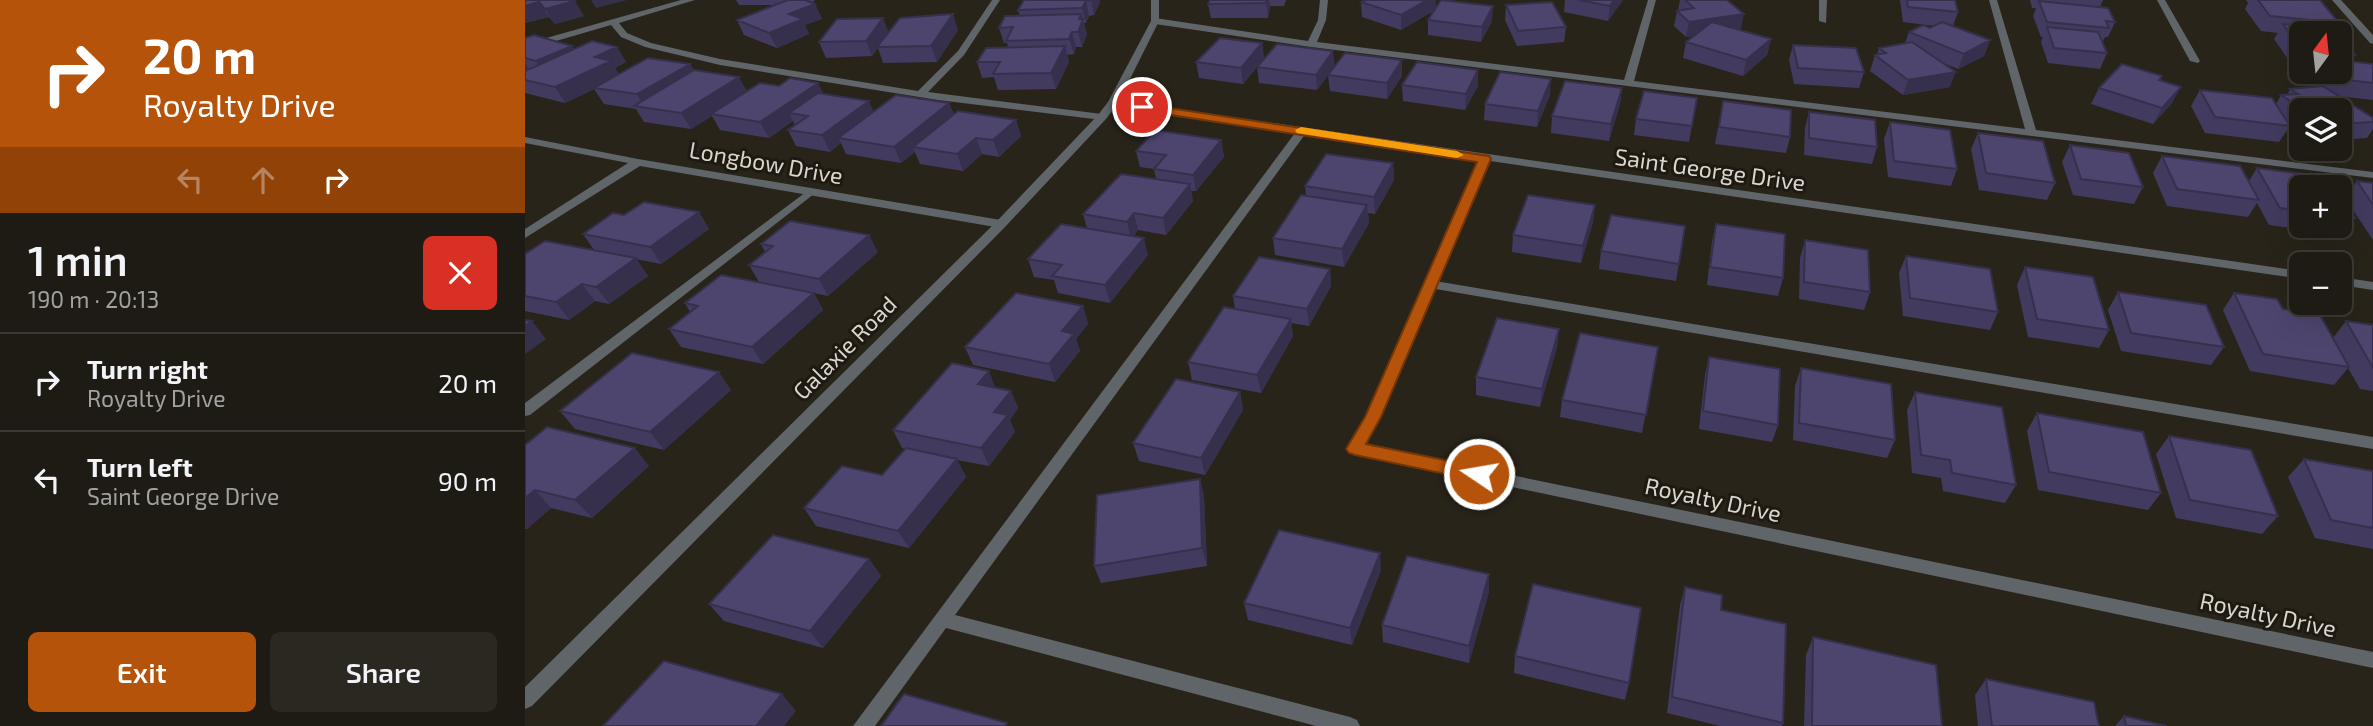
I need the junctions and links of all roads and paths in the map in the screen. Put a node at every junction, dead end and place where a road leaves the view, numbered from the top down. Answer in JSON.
{"nodes":[{"id":1,"x":691,"y":0,"type":"edge"},
{"id":2,"x":996,"y":0,"type":"edge"},
{"id":3,"x":1155,"y":0,"type":"edge"},
{"id":4,"x":1324,"y":0,"type":"edge"},
{"id":5,"x":1652,"y":0,"type":"edge"},
{"id":6,"x":1823,"y":0,"type":"edge"},
{"id":7,"x":1993,"y":0,"type":"edge"},
{"id":8,"x":2161,"y":0,"type":"edge"},
{"id":9,"x":2336,"y":0,"type":"edge"},
{"id":10,"x":1823,"y":21,"type":"dead end"},
{"id":11,"x":1155,"y":22,"type":"junction"},
{"id":12,"x":614,"y":23,"type":"junction"},
{"id":13,"x":2373,"y":41,"type":"edge"},
{"id":14,"x":1311,"y":44,"type":"junction"},
{"id":15,"x":525,"y":47,"type":"edge"},
{"id":16,"x":2195,"y":61,"type":"dead end"},
{"id":17,"x":1628,"y":83,"type":"junction"},
{"id":18,"x":921,"y":94,"type":"junction"},
{"id":19,"x":1114,"y":103,"type":"junction"},
{"id":20,"x":1102,"y":117,"type":"junction"},
{"id":21,"x":1302,"y":131,"type":"junction"},
{"id":22,"x":2031,"y":132,"type":"junction"},
{"id":23,"x":525,"y":140,"type":"edge"},
{"id":24,"x":1485,"y":159,"type":"junction"},
{"id":25,"x":638,"y":162,"type":"junction"},
{"id":26,"x":2373,"y":175,"type":"edge"},
{"id":27,"x":810,"y":192,"type":"junction"},
{"id":28,"x":1001,"y":224,"type":"junction"},
{"id":29,"x":525,"y":234,"type":"edge"},
{"id":30,"x":2289,"y":273,"type":"edge"},
{"id":31,"x":2352,"y":283,"type":"edge"},
{"id":32,"x":1429,"y":284,"type":"junction"},
{"id":33,"x":2373,"y":286,"type":"edge"},
{"id":34,"x":525,"y":411,"type":"edge"},
{"id":35,"x":2373,"y":443,"type":"edge"},
{"id":36,"x":941,"y":619,"type":"junction"},
{"id":37,"x":2373,"y":660,"type":"edge"},
{"id":38,"x":525,"y":700,"type":"edge"},
{"id":39,"x":863,"y":726,"type":"edge"},
{"id":40,"x":1350,"y":726,"type":"edge"}],
"edges":[{"from":1,"to":12,"type":"street"},
{"from":2,"to":18,"type":"street"},
{"from":3,"to":11,"type":"street","name":"Galaxie Road"},
{"from":4,"to":14,"type":"street"},
{"from":5,"to":17,"type":"street"},
{"from":6,"to":10,"type":"street"},
{"from":7,"to":22,"type":"street"},
{"from":8,"to":16,"type":"street"},
{"from":9,"to":13,"type":"street"},
{"from":11,"to":14,"type":"street"},
{"from":11,"to":19,"type":"street","name":"Galaxie Road"},
{"from":12,"to":15,"type":"street"},
{"from":12,"to":18,"type":"street"},
{"from":14,"to":17,"type":"street"},
{"from":17,"to":22,"type":"street"},
{"from":18,"to":20,"type":"street"},
{"from":19,"to":20,"type":"street","name":"Galaxie Road"},
{"from":19,"to":21,"type":"street","name":"Saint George Drive"},
{"from":20,"to":28,"type":"street","name":"Galaxie Road"},
{"from":21,"to":24,"type":"street","name":"Saint George Drive"},
{"from":21,"to":36,"type":"street"},
{"from":22,"to":26,"type":"street"},
{"from":23,"to":25,"type":"street","name":"Longbow Drive"},
{"from":24,"to":30,"type":"street","name":"Saint George Drive"},
{"from":24,"to":32,"type":"street","name":"Royalty Drive"},
{"from":25,"to":27,"type":"street","name":"Longbow Drive"},
{"from":25,"to":29,"type":"street"},
{"from":27,"to":28,"type":"street","name":"Longbow Drive"},
{"from":27,"to":34,"type":"street"},
{"from":28,"to":38,"type":"street","name":"Galaxie Road"},
{"from":31,"to":33,"type":"street"},
{"from":32,"to":35,"type":"street"},
{"from":32,"to":37,"type":"street","name":"Royalty Drive"},
{"from":36,"to":39,"type":"street"},
{"from":36,"to":40,"type":"street"}]}
